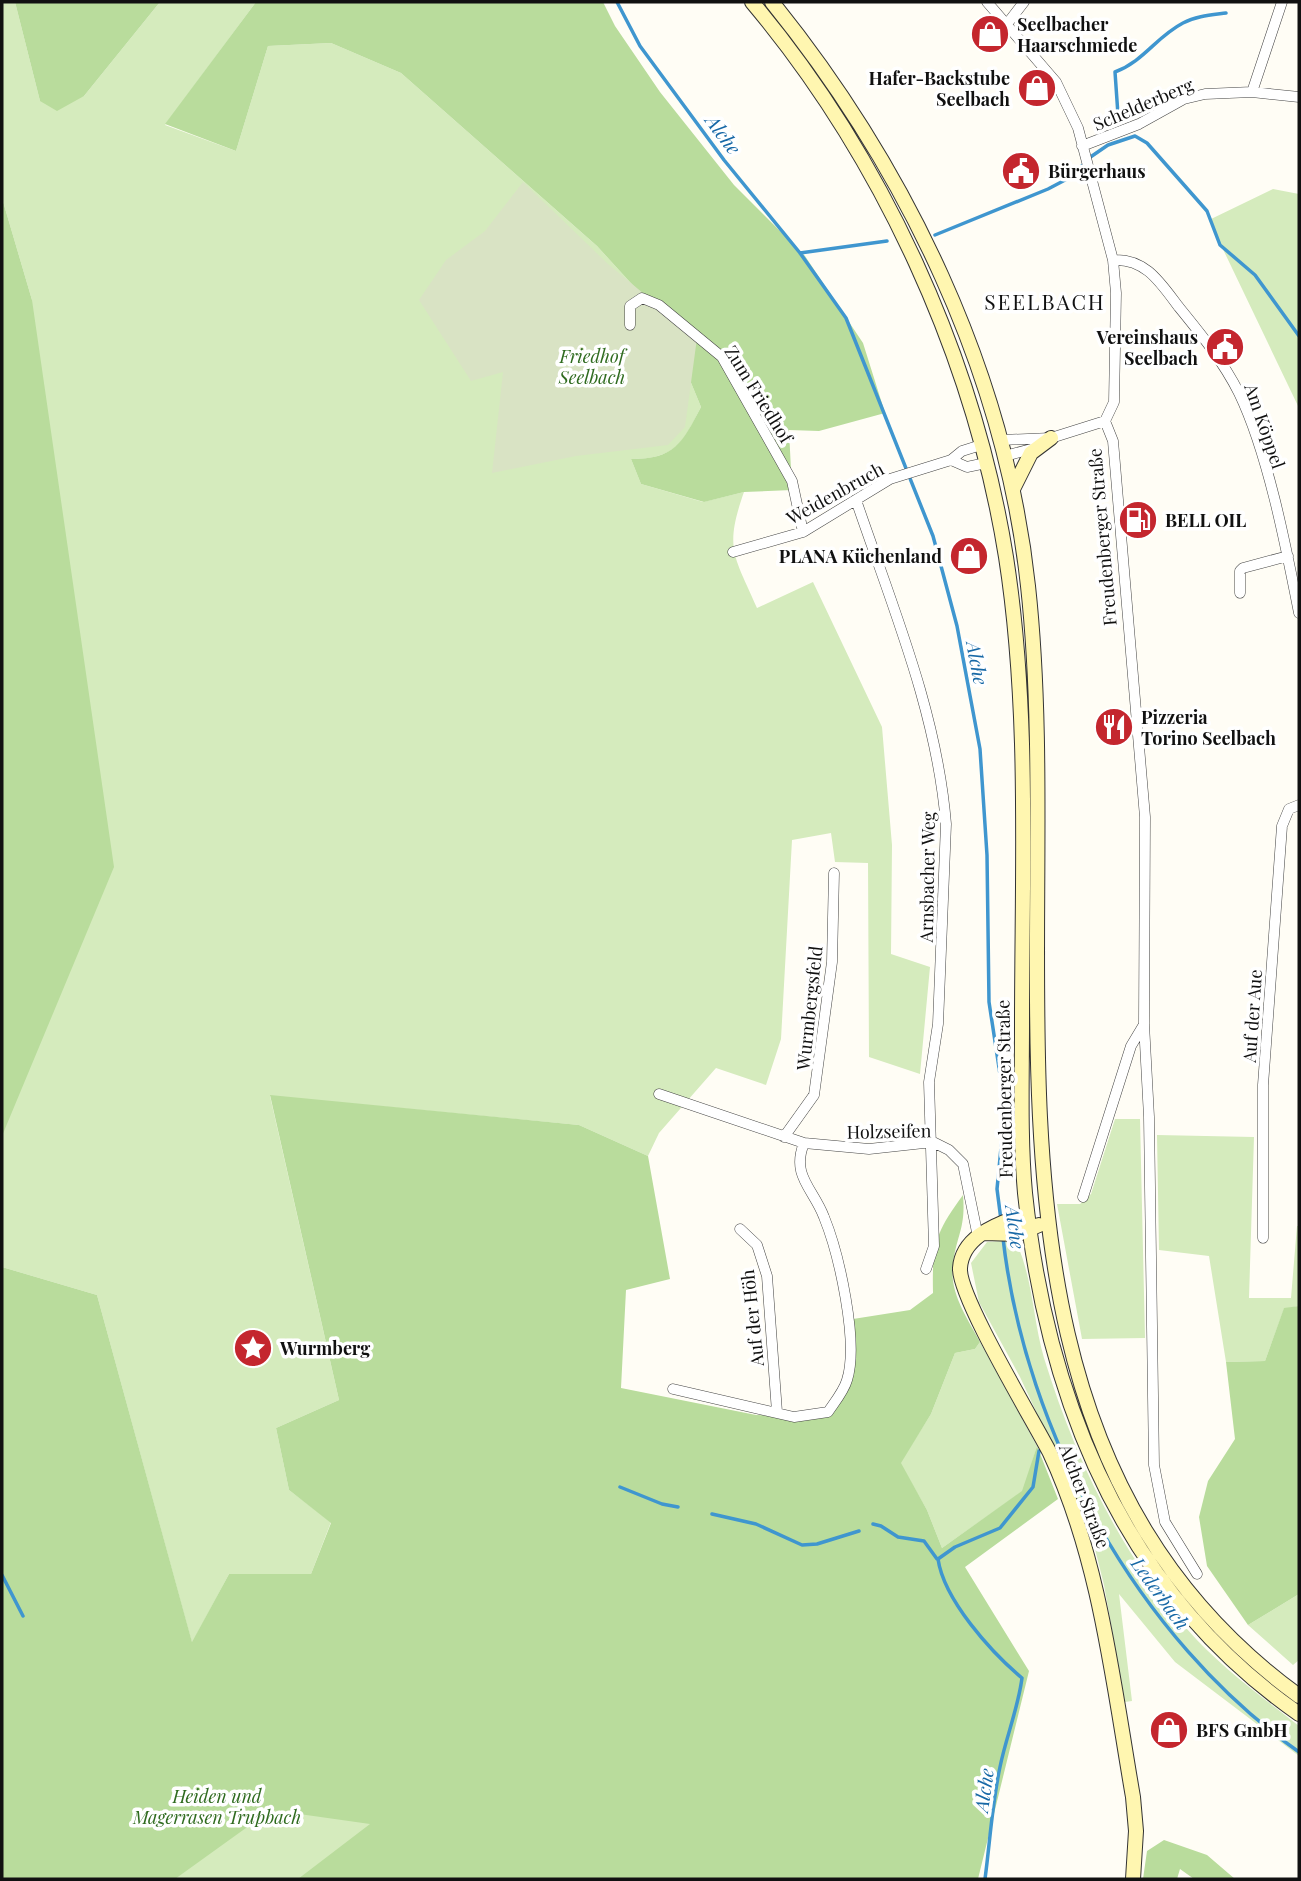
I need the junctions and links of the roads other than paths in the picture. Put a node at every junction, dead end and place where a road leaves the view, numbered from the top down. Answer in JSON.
{"nodes":[{"id":1,"x":752,"y":2,"type":"edge"},
{"id":2,"x":772,"y":2,"type":"edge"},
{"id":3,"x":987,"y":2,"type":"edge"},
{"id":4,"x":1024,"y":2,"type":"edge"},
{"id":5,"x":1282,"y":2,"type":"edge"},
{"id":6,"x":1007,"y":24,"type":"junction"},
{"id":7,"x":1252,"y":92,"type":"junction"},
{"id":8,"x":1298,"y":94,"type":"edge"},
{"id":9,"x":1082,"y":146,"type":"junction"},
{"id":10,"x":1113,"y":260,"type":"junction"},
{"id":11,"x":630,"y":325,"type":"dead end"},
{"id":12,"x":1105,"y":421,"type":"junction"},
{"id":13,"x":1001,"y":440,"type":"junction"},
{"id":14,"x":1045,"y":442,"type":"junction"},
{"id":15,"x":981,"y":445,"type":"junction"},
{"id":16,"x":1005,"y":456,"type":"junction"},
{"id":17,"x":951,"y":460,"type":"junction"},
{"id":18,"x":986,"y":463,"type":"junction"},
{"id":19,"x":1013,"y":489,"type":"junction"},
{"id":20,"x":856,"y":500,"type":"junction"},
{"id":21,"x":803,"y":532,"type":"junction"},
{"id":22,"x":733,"y":552,"type":"dead end"},
{"id":23,"x":1288,"y":556,"type":"junction"},
{"id":24,"x":1240,"y":593,"type":"dead end"},
{"id":25,"x":1299,"y":613,"type":"edge"},
{"id":26,"x":1299,"y":805,"type":"edge"},
{"id":27,"x":834,"y":873,"type":"dead end"},
{"id":28,"x":1144,"y":1024,"type":"junction"},
{"id":29,"x":659,"y":1094,"type":"dead end"},
{"id":30,"x":784,"y":1137,"type":"junction"},
{"id":31,"x":933,"y":1142,"type":"junction"},
{"id":32,"x":804,"y":1143,"type":"junction"},
{"id":33,"x":1083,"y":1197,"type":"dead end"},
{"id":34,"x":1047,"y":1224,"type":"junction"},
{"id":35,"x":1031,"y":1226,"type":"junction"},
{"id":36,"x":740,"y":1229,"type":"dead end"},
{"id":37,"x":986,"y":1233,"type":"junction"},
{"id":38,"x":1263,"y":1238,"type":"dead end"},
{"id":39,"x":926,"y":1269,"type":"dead end"},
{"id":40,"x":673,"y":1389,"type":"dead end"},
{"id":41,"x":777,"y":1412,"type":"junction"},
{"id":42,"x":1197,"y":1574,"type":"dead end"},
{"id":43,"x":1299,"y":1696,"type":"edge"},
{"id":44,"x":1299,"y":1714,"type":"edge"},
{"id":45,"x":1133,"y":1879,"type":"edge"}],
"edges":[{"from":1,"to":15,"type":"main road","name":"Freudenberger Straße"},
{"from":2,"to":13,"type":"main road","name":"Freudenberger Straße"},
{"from":3,"to":6,"type":"street"},
{"from":4,"to":6,"type":"street"},
{"from":5,"to":7,"type":"street"},
{"from":6,"to":9,"type":"street"},
{"from":7,"to":8,"type":"street","name":"Schelderberg"},
{"from":7,"to":9,"type":"street","name":"Schelderberg"},
{"from":9,"to":10,"type":"street"},
{"from":10,"to":12,"type":"street"},
{"from":10,"to":23,"type":"street","name":"Am Köppel"},
{"from":11,"to":21,"type":"street","name":"Zum Friedhof"},
{"from":12,"to":14,"type":"street"},
{"from":12,"to":28,"type":"street","name":"Freudenberger Straße"},
{"from":13,"to":14,"type":"street"},
{"from":13,"to":15,"type":"main road"},
{"from":13,"to":16,"type":"main road","name":"Freudenberger Straße"},
{"from":14,"to":16,"type":"street"},
{"from":14,"to":19,"type":"main road"},
{"from":15,"to":17,"type":"street","name":"Weidenbruch"},
{"from":15,"to":18,"type":"main road","name":"Freudenberger Straße"},
{"from":16,"to":18,"type":"main road"},
{"from":16,"to":19,"type":"main road","name":"Freudenberger Straße"},
{"from":17,"to":18,"type":"street","name":"Weidenbruch"},
{"from":17,"to":20,"type":"street","name":"Weidenbruch"},
{"from":18,"to":35,"type":"main road","name":"Freudenberger Straße"},
{"from":19,"to":34,"type":"main road","name":"Freudenberger Straße"},
{"from":20,"to":21,"type":"street","name":"Weidenbruch"},
{"from":20,"to":31,"type":"street","name":"Arnsbacher Weg"},
{"from":21,"to":22,"type":"street","name":"Weidenbruch"},
{"from":23,"to":24,"type":"street"},
{"from":23,"to":25,"type":"street","name":"Am Köppel"},
{"from":26,"to":38,"type":"street","name":"Auf der Aue"},
{"from":27,"to":30,"type":"street","name":"Wurmbergsfeld"},
{"from":28,"to":33,"type":"street","name":"Freudenberger Straße"},
{"from":28,"to":42,"type":"street","name":"Freudenberger Straße"},
{"from":29,"to":30,"type":"street","name":"Holzseifen"},
{"from":30,"to":32,"type":"street","name":"Holzseifen"},
{"from":31,"to":32,"type":"street","name":"Holzseifen"},
{"from":31,"to":37,"type":"street","name":"Holzseifen"},
{"from":31,"to":39,"type":"street","name":"Arnsbacher Weg"},
{"from":32,"to":41,"type":"street"},
{"from":34,"to":35,"type":"main road"},
{"from":34,"to":43,"type":"main road","name":"Freudenberger Straße"},
{"from":35,"to":37,"type":"main road"},
{"from":35,"to":44,"type":"main road","name":"Freudenberger Straße"},
{"from":36,"to":41,"type":"street","name":"Auf der Höh"},
{"from":37,"to":45,"type":"main road","name":"Alcher Straße"},
{"from":40,"to":41,"type":"street"}]}
